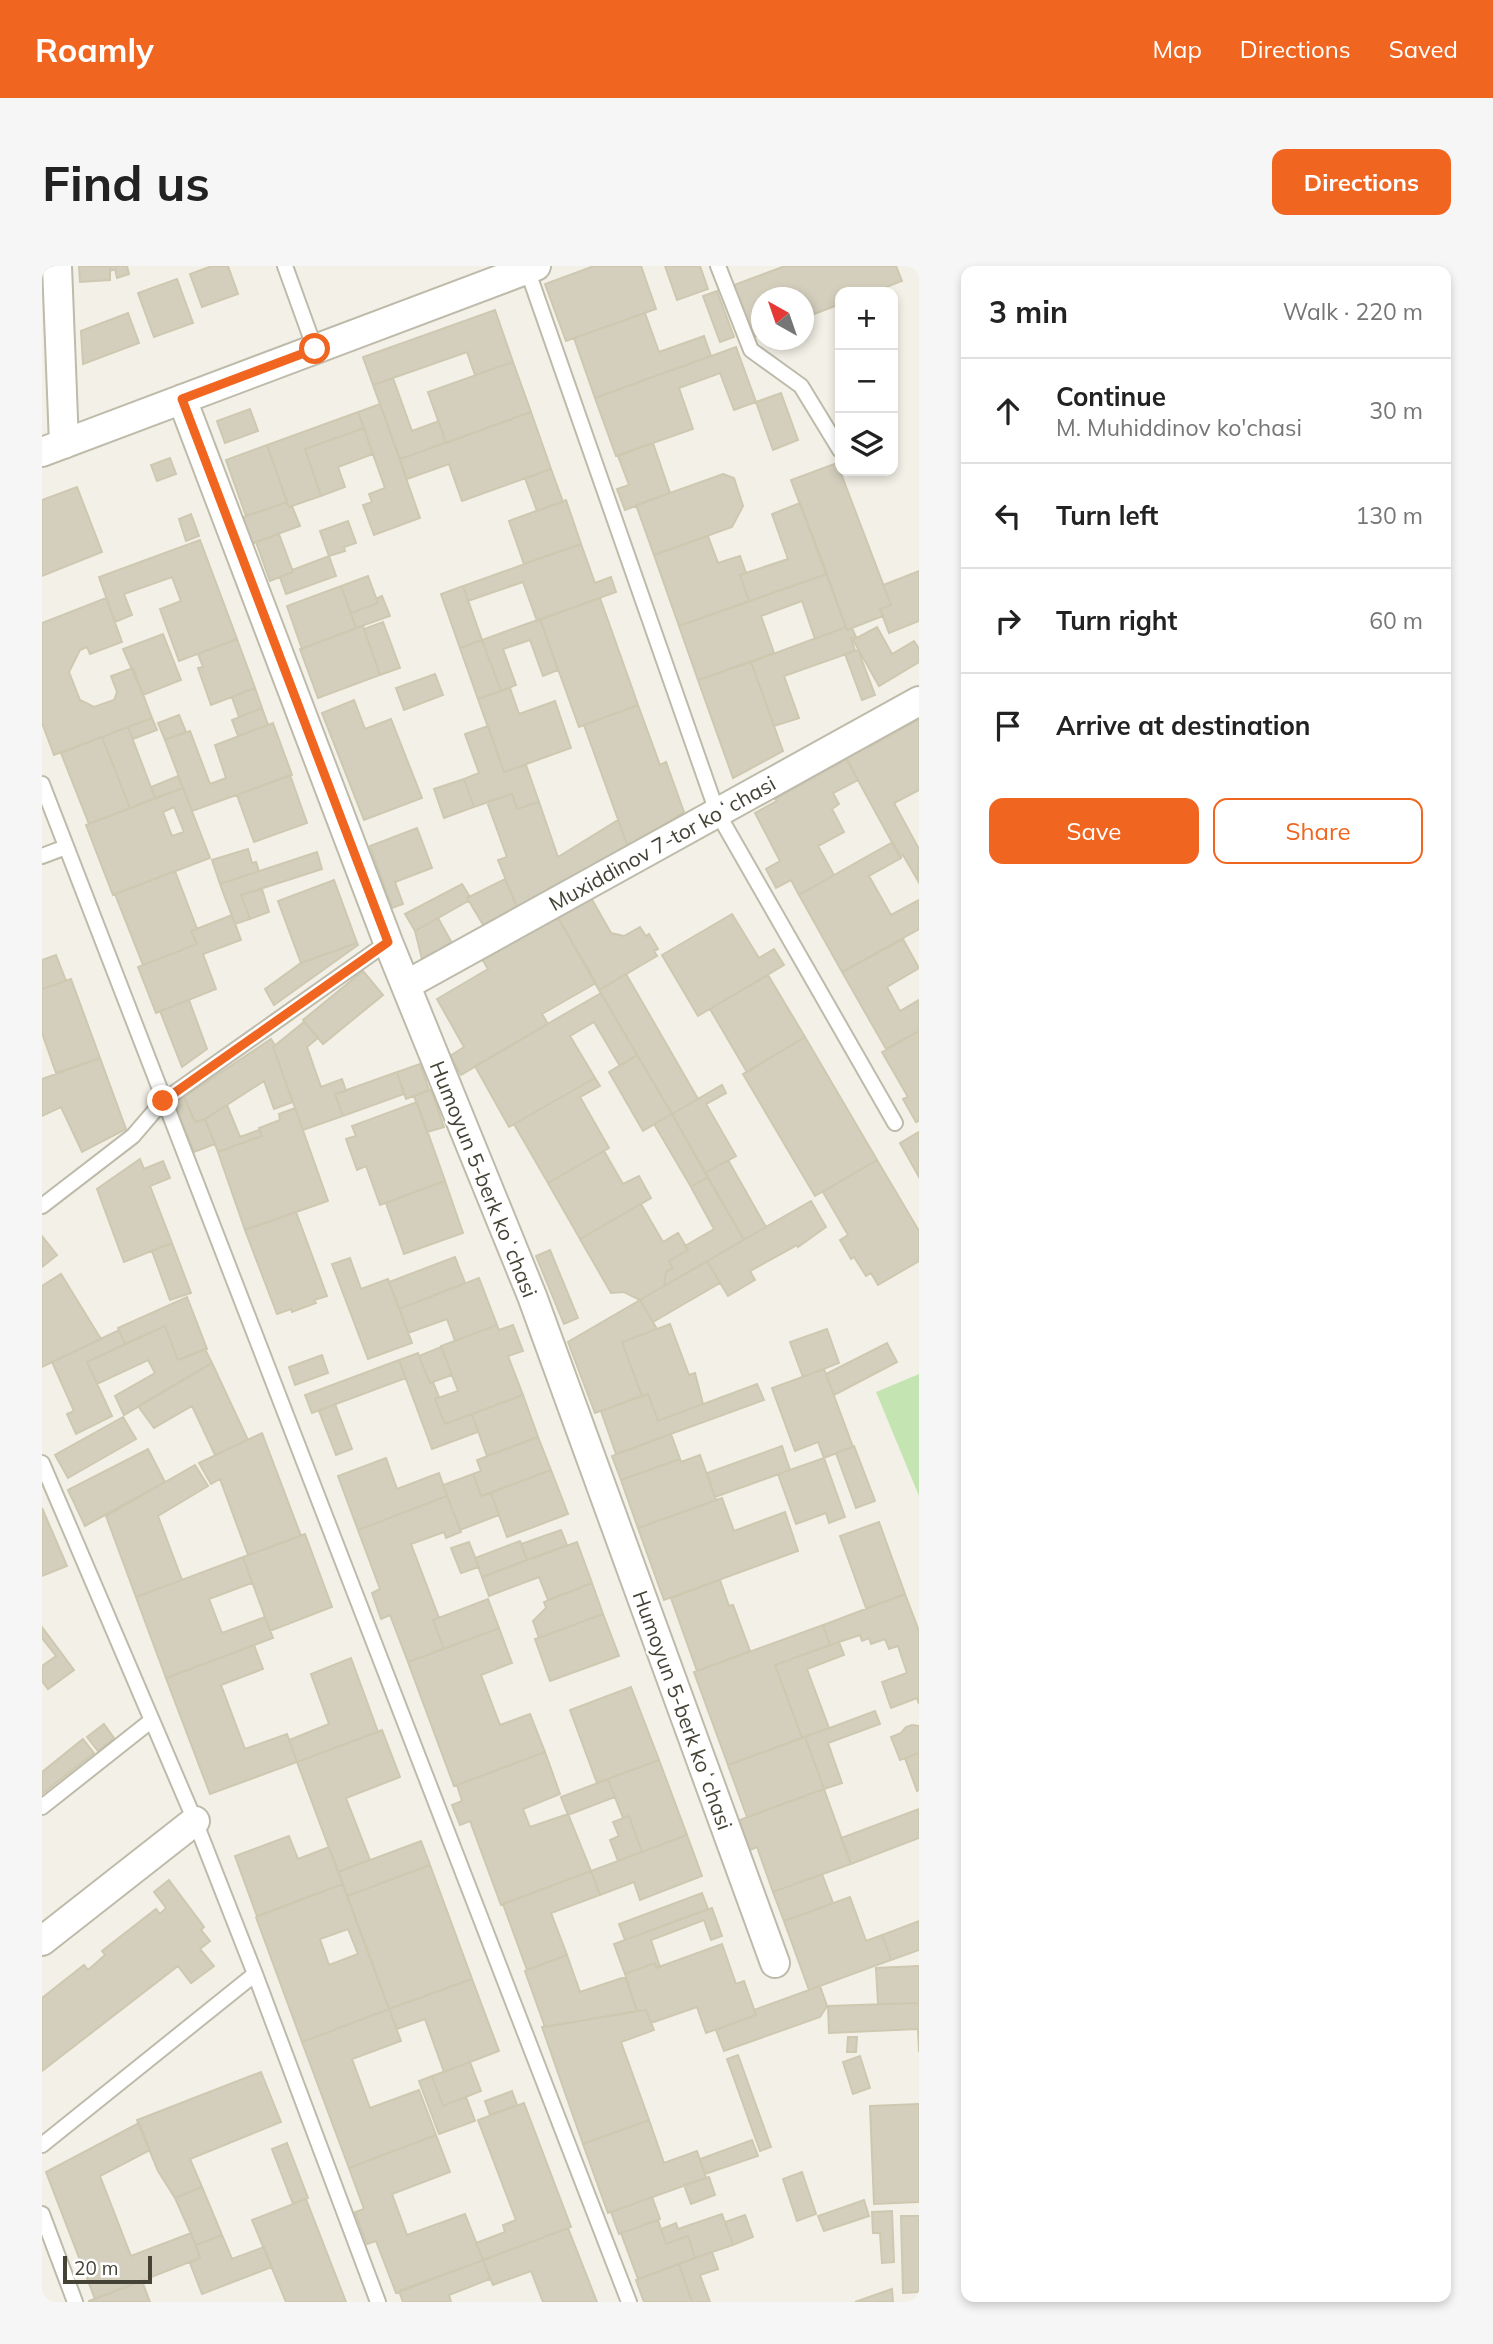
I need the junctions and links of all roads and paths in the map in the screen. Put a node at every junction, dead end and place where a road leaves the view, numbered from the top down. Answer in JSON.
{"nodes":[{"id":1,"x":285,"y":266,"type":"edge"},
{"id":2,"x":718,"y":266,"type":"edge"},
{"id":3,"x":531,"y":268,"type":"edge"},
{"id":4,"x":52,"y":280,"type":"edge"},
{"id":5,"x":315,"y":349,"type":"junction"},
{"id":6,"x":182,"y":399,"type":"junction"},
{"id":7,"x":835,"y":442,"type":"edge"},
{"id":8,"x":53,"y":448,"type":"edge"},
{"id":9,"x":919,"y":701,"type":"edge"},
{"id":10,"x":42,"y":785,"type":"edge"},
{"id":11,"x":717,"y":812,"type":"junction"},
{"id":12,"x":66,"y":847,"type":"junction"},
{"id":13,"x":42,"y":856,"type":"edge"},
{"id":14,"x":388,"y":942,"type":"junction"},
{"id":15,"x":406,"y":985,"type":"junction"},
{"id":16,"x":163,"y":1101,"type":"junction"},
{"id":17,"x":895,"y":1123,"type":"dead end"},
{"id":18,"x":42,"y":1206,"type":"edge"},
{"id":19,"x":42,"y":1463,"type":"edge"},
{"id":20,"x":152,"y":1720,"type":"junction"},
{"id":21,"x":42,"y":1807,"type":"edge"},
{"id":22,"x":195,"y":1821,"type":"junction"},
{"id":23,"x":42,"y":1941,"type":"edge"},
{"id":24,"x":775,"y":1963,"type":"dead end"},
{"id":25,"x":255,"y":1975,"type":"junction"},
{"id":26,"x":42,"y":2145,"type":"edge"},
{"id":27,"x":42,"y":2214,"type":"edge"},
{"id":28,"x":75,"y":2302,"type":"edge"},
{"id":29,"x":378,"y":2302,"type":"edge"},
{"id":30,"x":629,"y":2302,"type":"edge"}],
"edges":[{"from":1,"to":5,"type":"lane"},
{"from":2,"to":7,"type":"lane"},
{"from":3,"to":5,"type":"street"},
{"from":3,"to":11,"type":"lane"},
{"from":4,"to":8,"type":"street"},
{"from":5,"to":6,"type":"street"},
{"from":6,"to":8,"type":"street"},
{"from":6,"to":14,"type":"street","name":"Humoyun 5-berk koʻchasi"},
{"from":9,"to":11,"type":"street","name":"Muxiddinov 7-tor koʻchasi"},
{"from":10,"to":12,"type":"lane"},
{"from":11,"to":15,"type":"street","name":"Muxiddinov 7-tor koʻchasi"},
{"from":11,"to":17,"type":"lane"},
{"from":12,"to":13,"type":"lane"},
{"from":12,"to":16,"type":"lane"},
{"from":14,"to":15,"type":"street","name":"Humoyun 5-berk koʻchasi"},
{"from":14,"to":16,"type":"lane"},
{"from":15,"to":24,"type":"street","name":"Humoyun 5-berk koʻchasi"},
{"from":16,"to":18,"type":"lane"},
{"from":16,"to":30,"type":"lane"},
{"from":19,"to":20,"type":"lane"},
{"from":20,"to":21,"type":"lane"},
{"from":20,"to":22,"type":"lane"},
{"from":22,"to":23,"type":"street"},
{"from":22,"to":25,"type":"lane"},
{"from":25,"to":26,"type":"lane"},
{"from":25,"to":29,"type":"lane"},
{"from":27,"to":28,"type":"lane"}]}
